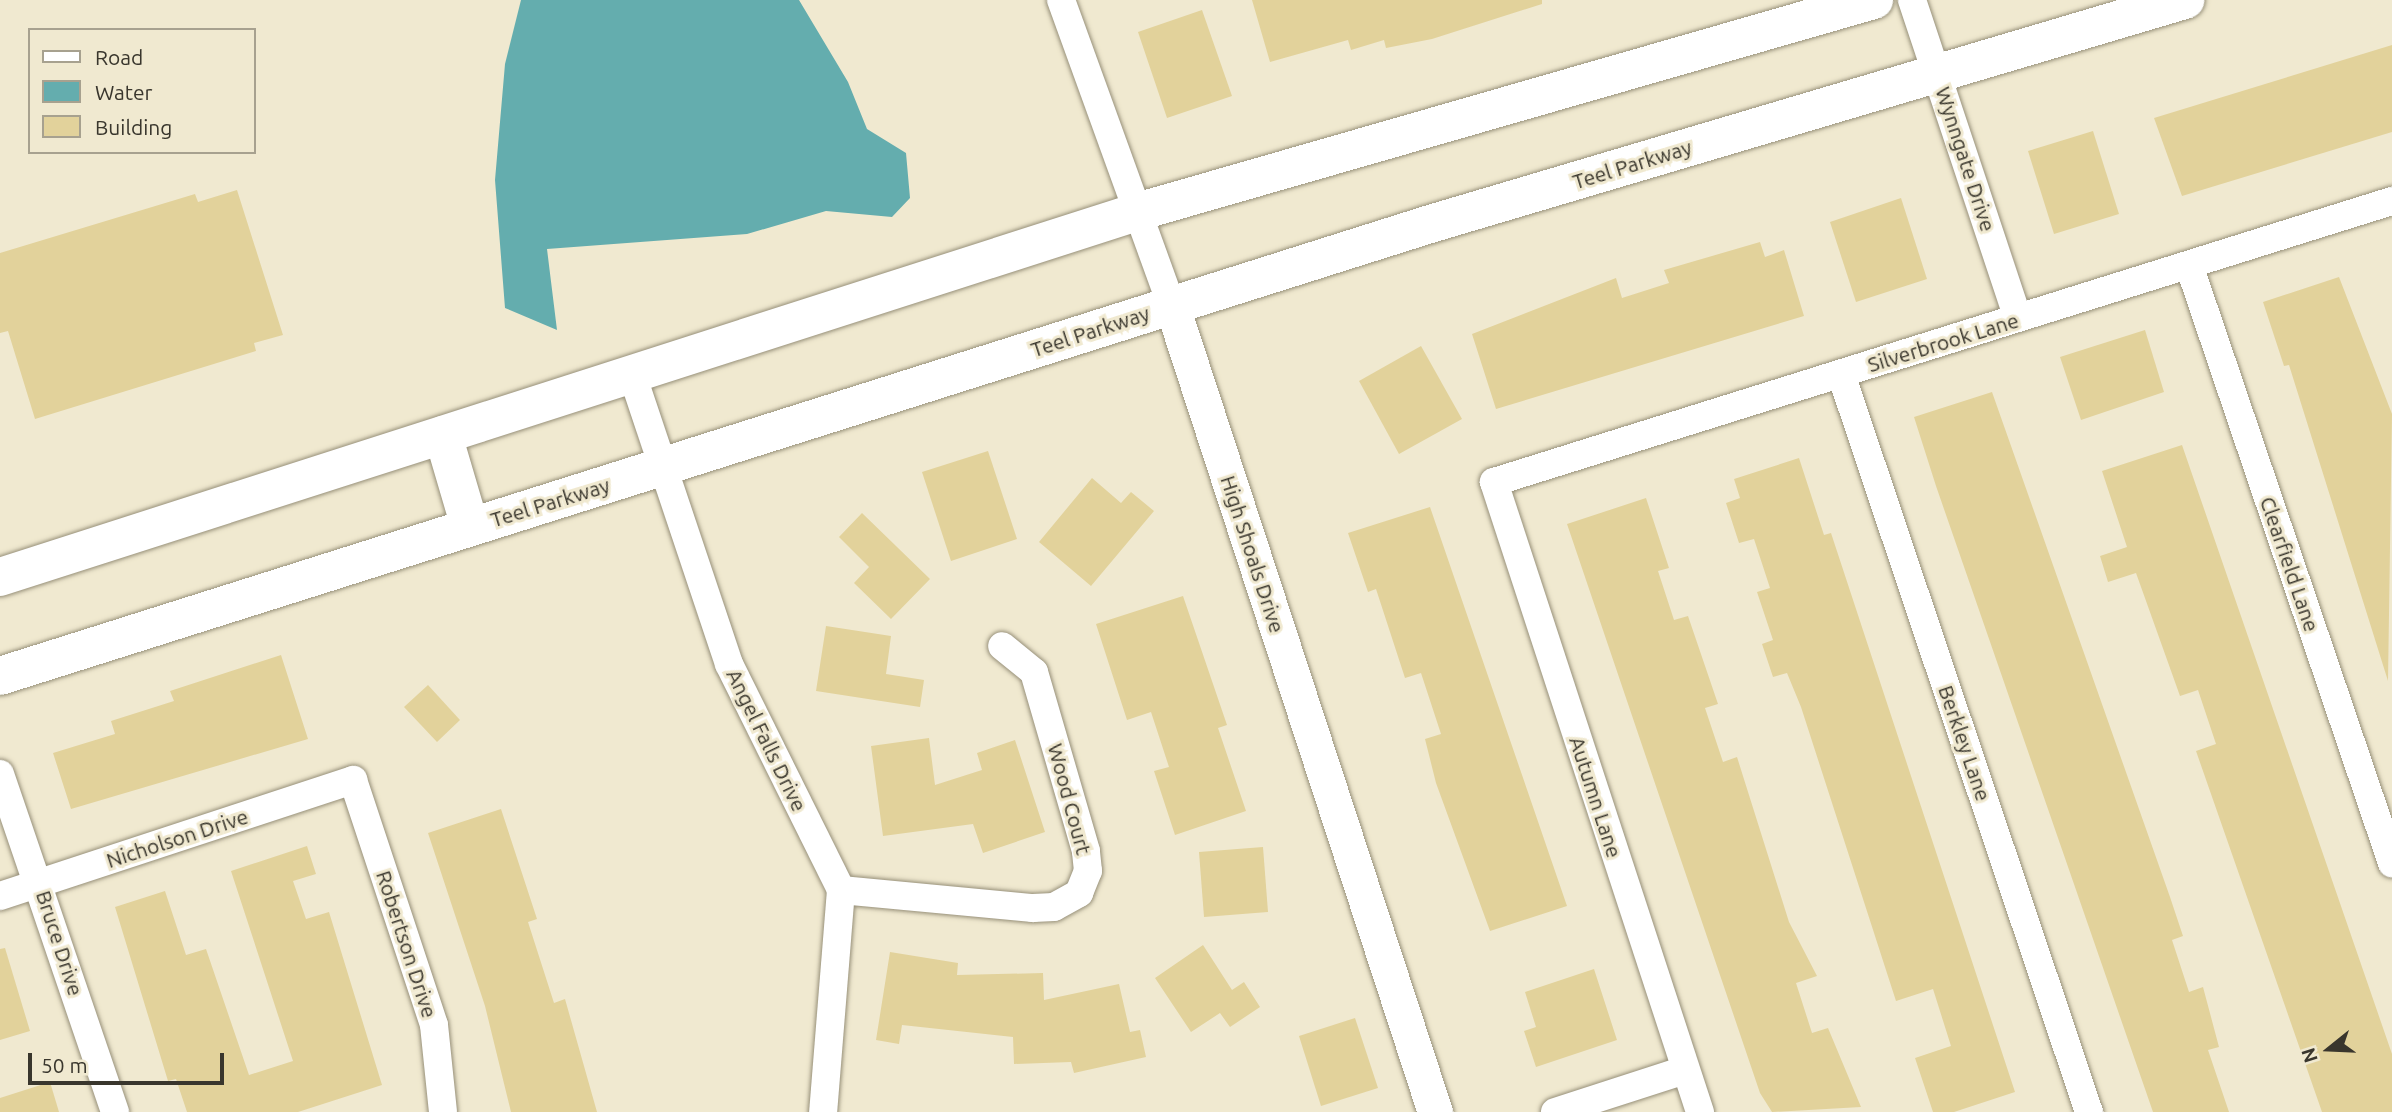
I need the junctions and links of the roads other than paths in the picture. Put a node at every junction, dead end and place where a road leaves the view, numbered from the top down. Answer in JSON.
{"nodes":[{"id":1,"x":1061,"y":0,"type":"edge"},
{"id":2,"x":1874,"y":0,"type":"edge"},
{"id":3,"x":1912,"y":0,"type":"edge"},
{"id":4,"x":2185,"y":0,"type":"edge"},
{"id":5,"x":1938,"y":73,"type":"junction"},
{"id":6,"x":2392,"y":201,"type":"edge"},
{"id":7,"x":1137,"y":212,"type":"junction"},
{"id":8,"x":2189,"y":265,"type":"junction"},
{"id":9,"x":1172,"y":306,"type":"junction"},
{"id":10,"x":2018,"y":318,"type":"junction"},
{"id":11,"x":632,"y":374,"type":"junction"},
{"id":12,"x":1841,"y":374,"type":"junction"},
{"id":13,"x":443,"y":435,"type":"junction"},
{"id":14,"x":663,"y":466,"type":"junction"},
{"id":15,"x":1494,"y":482,"type":"joint"},
{"id":16,"x":470,"y":527,"type":"junction"},
{"id":17,"x":0,"y":577,"type":"edge"},
{"id":18,"x":1002,"y":646,"type":"dead end"},
{"id":19,"x":0,"y":676,"type":"edge"},
{"id":20,"x":0,"y":774,"type":"edge"},
{"id":21,"x":353,"y":780,"type":"joint"},
{"id":22,"x":2392,"y":863,"type":"edge"},
{"id":23,"x":40,"y":884,"type":"junction"},
{"id":24,"x":841,"y":890,"type":"junction"},
{"id":25,"x":0,"y":896,"type":"edge"},
{"id":26,"x":1685,"y":1070,"type":"junction"},
{"id":27,"x":115,"y":1112,"type":"edge"},
{"id":28,"x":443,"y":1112,"type":"edge"},
{"id":29,"x":823,"y":1112,"type":"edge"},
{"id":30,"x":1435,"y":1112,"type":"edge"},
{"id":31,"x":1555,"y":1112,"type":"edge"},
{"id":32,"x":1700,"y":1112,"type":"edge"},
{"id":33,"x":2089,"y":1112,"type":"edge"}],
"edges":[{"from":1,"to":7,"type":"street","name":"High Shoals Drive"},
{"from":2,"to":7,"type":"main road"},
{"from":3,"to":5,"type":"street","name":"Wynngate Drive"},
{"from":4,"to":5,"type":"main road","name":"Teel Parkway"},
{"from":5,"to":9,"type":"main road","name":"Teel Parkway"},
{"from":5,"to":10,"type":"street","name":"Wynngate Drive"},
{"from":6,"to":8,"type":"street","name":"Silverbrook Lane"},
{"from":7,"to":9,"type":"street","name":"High Shoals Drive"},
{"from":7,"to":11,"type":"main road"},
{"from":8,"to":10,"type":"street","name":"Silverbrook Lane"},
{"from":8,"to":22,"type":"street","name":"Clearfield Lane"},
{"from":9,"to":14,"type":"main road","name":"Teel Parkway"},
{"from":9,"to":30,"type":"street","name":"High Shoals Drive"},
{"from":10,"to":12,"type":"street","name":"Silverbrook Lane"},
{"from":11,"to":13,"type":"main road"},
{"from":11,"to":14,"type":"street","name":"Angel Falls Drive"},
{"from":12,"to":15,"type":"street","name":"Silverbrook Lane"},
{"from":12,"to":33,"type":"street","name":"Berkley Lane"},
{"from":13,"to":16,"type":"main road"},
{"from":13,"to":17,"type":"main road"},
{"from":14,"to":16,"type":"main road","name":"Teel Parkway"},
{"from":14,"to":24,"type":"street","name":"Angel Falls Drive"},
{"from":15,"to":26,"type":"street","name":"Autumn Lane"},
{"from":16,"to":19,"type":"main road","name":"Teel Parkway"},
{"from":18,"to":24,"type":"street","name":"Wood Court"},
{"from":20,"to":23,"type":"street","name":"Bruce Drive"},
{"from":21,"to":23,"type":"street","name":"Nicholson Drive"},
{"from":21,"to":28,"type":"street","name":"Robertson Drive"},
{"from":23,"to":25,"type":"street","name":"Nicholson Drive"},
{"from":23,"to":27,"type":"street","name":"Bruce Drive"},
{"from":24,"to":29,"type":"street"},
{"from":26,"to":31,"type":"street"},
{"from":26,"to":32,"type":"street","name":"Autumn Lane"}]}
